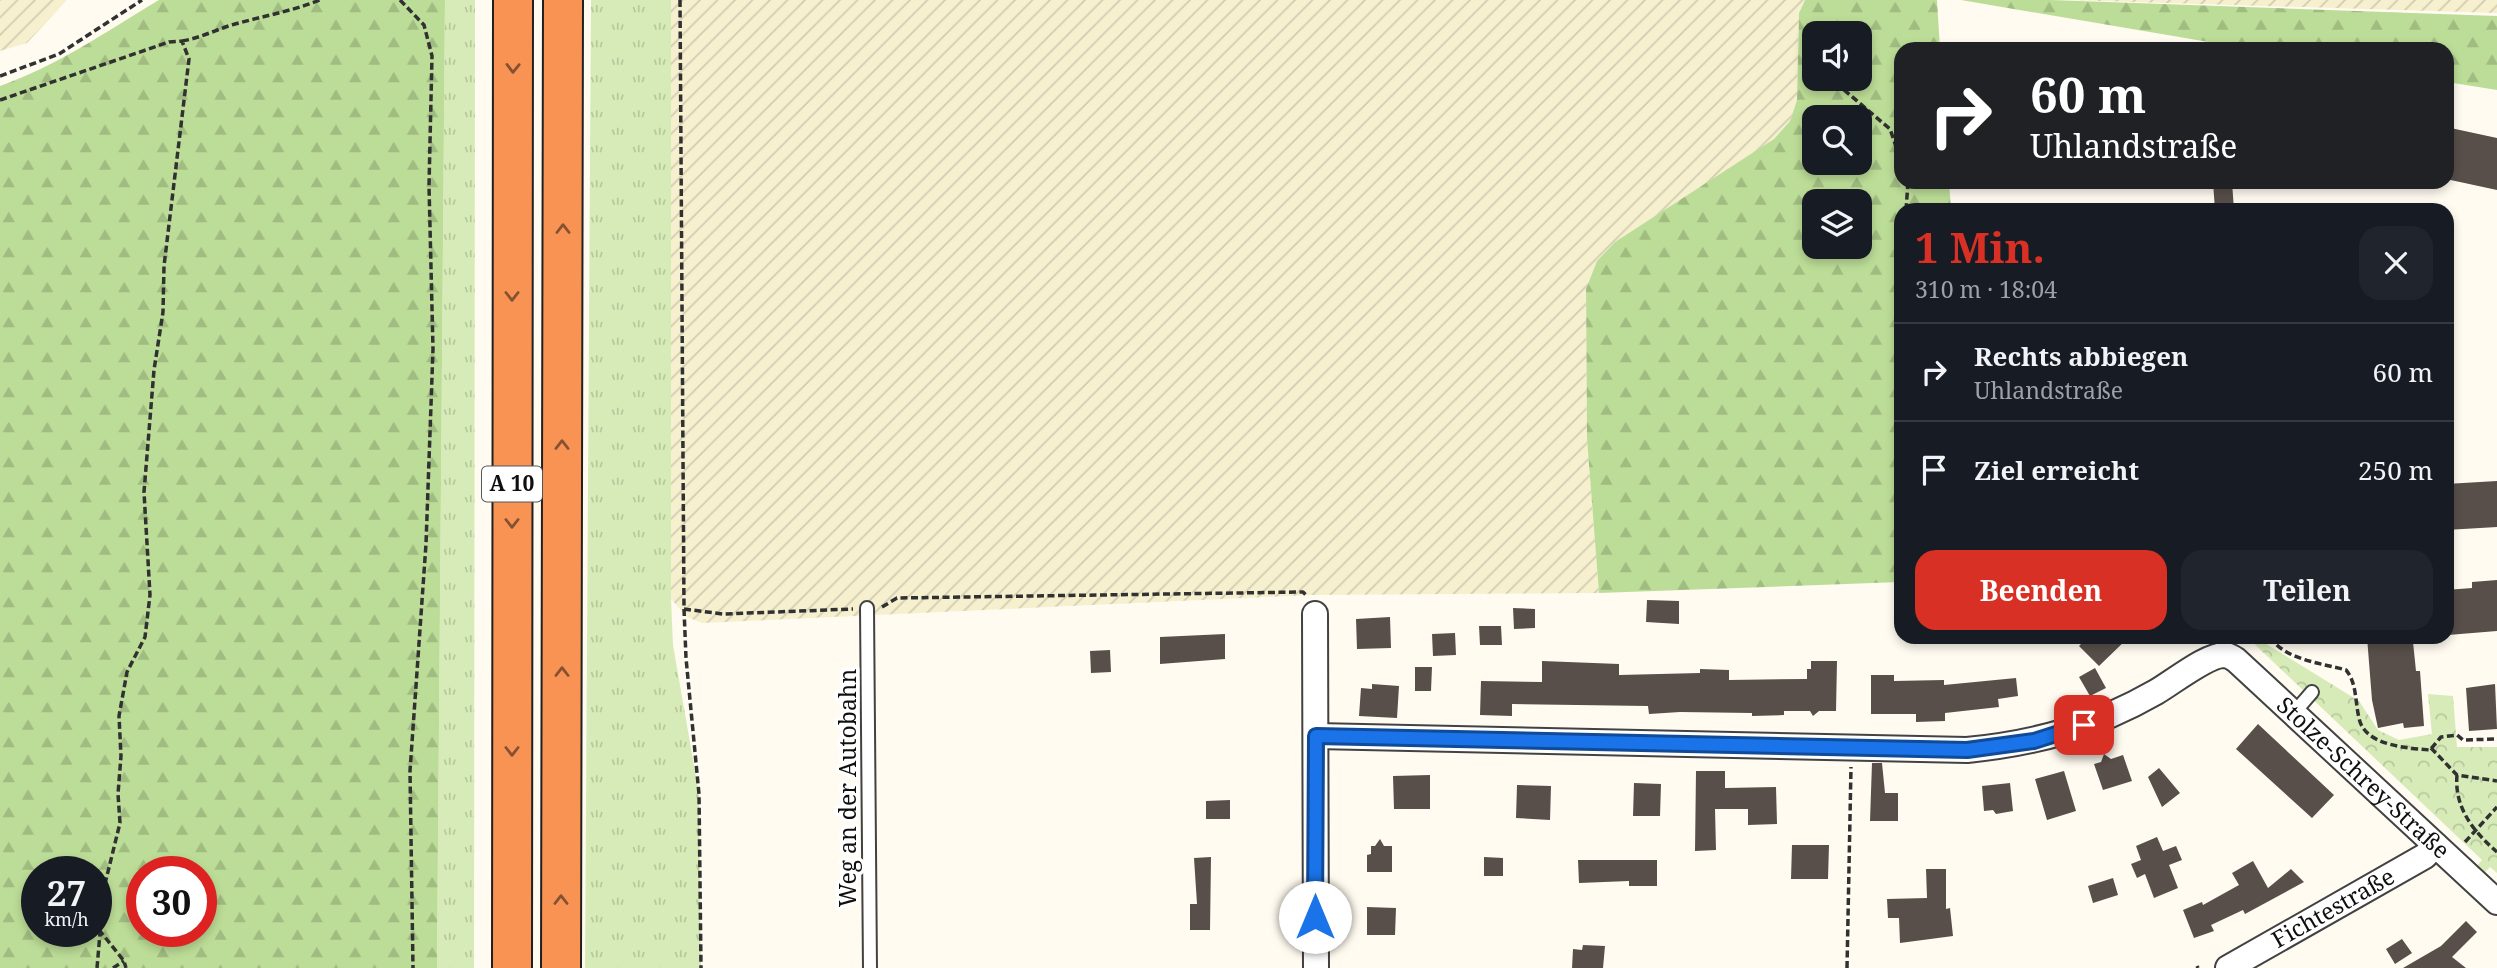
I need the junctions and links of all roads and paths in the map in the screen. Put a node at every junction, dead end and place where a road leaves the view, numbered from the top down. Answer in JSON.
{"nodes":[{"id":1,"x":142,"y":0,"type":"edge"},
{"id":2,"x":320,"y":0,"type":"edge"},
{"id":3,"x":400,"y":0,"type":"edge"},
{"id":4,"x":513,"y":0,"type":"edge"},
{"id":5,"x":563,"y":0,"type":"edge"},
{"id":6,"x":680,"y":0,"type":"edge"},
{"id":7,"x":182,"y":41,"type":"junction"},
{"id":8,"x":0,"y":76,"type":"edge"},
{"id":9,"x":1845,"y":91,"type":"edge"},
{"id":10,"x":0,"y":100,"type":"edge"},
{"id":11,"x":1894,"y":141,"type":"edge"},
{"id":12,"x":867,"y":608,"type":"junction"},
{"id":13,"x":684,"y":609,"type":"junction"},
{"id":14,"x":1315,"y":614,"type":"joint"},
{"id":15,"x":2274,"y":644,"type":"edge"},
{"id":16,"x":2312,"y":692,"type":"dead end"},
{"id":17,"x":2293,"y":714,"type":"junction"},
{"id":18,"x":1316,"y":736,"type":"junction"},
{"id":19,"x":2497,"y":739,"type":"edge"},
{"id":20,"x":1851,"y":748,"type":"junction"},
{"id":21,"x":2431,"y":748,"type":"junction"},
{"id":22,"x":2457,"y":775,"type":"junction"},
{"id":23,"x":2497,"y":781,"type":"edge"},
{"id":24,"x":2497,"y":807,"type":"edge"},
{"id":25,"x":2475,"y":832,"type":"junction"},
{"id":26,"x":2442,"y":852,"type":"junction"},
{"id":27,"x":2497,"y":852,"type":"edge"},
{"id":28,"x":112,"y":856,"type":"edge"},
{"id":29,"x":2497,"y":902,"type":"edge"},
{"id":30,"x":112,"y":946,"type":"edge"},
{"id":31,"x":99,"y":947,"type":"edge"},
{"id":32,"x":124,"y":961,"type":"junction"},
{"id":33,"x":97,"y":968,"type":"edge"},
{"id":34,"x":113,"y":968,"type":"edge"},
{"id":35,"x":126,"y":968,"type":"edge"},
{"id":36,"x":413,"y":968,"type":"edge"},
{"id":37,"x":512,"y":968,"type":"edge"},
{"id":38,"x":561,"y":968,"type":"edge"},
{"id":39,"x":701,"y":968,"type":"edge"},
{"id":40,"x":870,"y":968,"type":"edge"},
{"id":41,"x":1315,"y":968,"type":"edge"},
{"id":42,"x":1847,"y":968,"type":"edge"},
{"id":43,"x":2228,"y":968,"type":"edge"}],
"edges":[{"from":1,"to":8,"type":"path"},
{"from":2,"to":7,"type":"path"},
{"from":3,"to":36,"type":"path"},
{"from":4,"to":37,"type":"highway","number":"A 10","one_way":true},
{"from":38,"to":5,"type":"highway","number":"A 10","one_way":true},
{"from":6,"to":13,"type":"path"},
{"from":7,"to":10,"type":"path"},
{"from":7,"to":28,"type":"path"},
{"from":9,"to":11,"type":"path"},
{"from":12,"to":13,"type":"path"},
{"from":12,"to":14,"type":"path"},
{"from":12,"to":40,"type":"lane","name":"Weg an der Autobahn"},
{"from":13,"to":39,"type":"path"},
{"from":14,"to":18,"type":"street"},
{"from":15,"to":21,"type":"path"},
{"from":16,"to":17,"type":"lane"},
{"from":17,"to":20,"type":"street","name":"Stolze-Schrey-Straße"},
{"from":17,"to":26,"type":"street","name":"Stolze-Schrey-Straße"},
{"from":18,"to":20,"type":"street"},
{"from":18,"to":41,"type":"street"},
{"from":19,"to":21,"type":"path"},
{"from":20,"to":42,"type":"path"},
{"from":21,"to":22,"type":"path"},
{"from":22,"to":23,"type":"path"},
{"from":22,"to":25,"type":"path"},
{"from":24,"to":25,"type":"path"},
{"from":25,"to":26,"type":"path"},
{"from":25,"to":27,"type":"path"},
{"from":26,"to":29,"type":"street","name":"Stolze-Schrey-Straße"},
{"from":26,"to":43,"type":"street","name":"Fichtestraße"},
{"from":30,"to":32,"type":"path"},
{"from":31,"to":33,"type":"path"},
{"from":32,"to":34,"type":"path"},
{"from":32,"to":35,"type":"path"}]}
